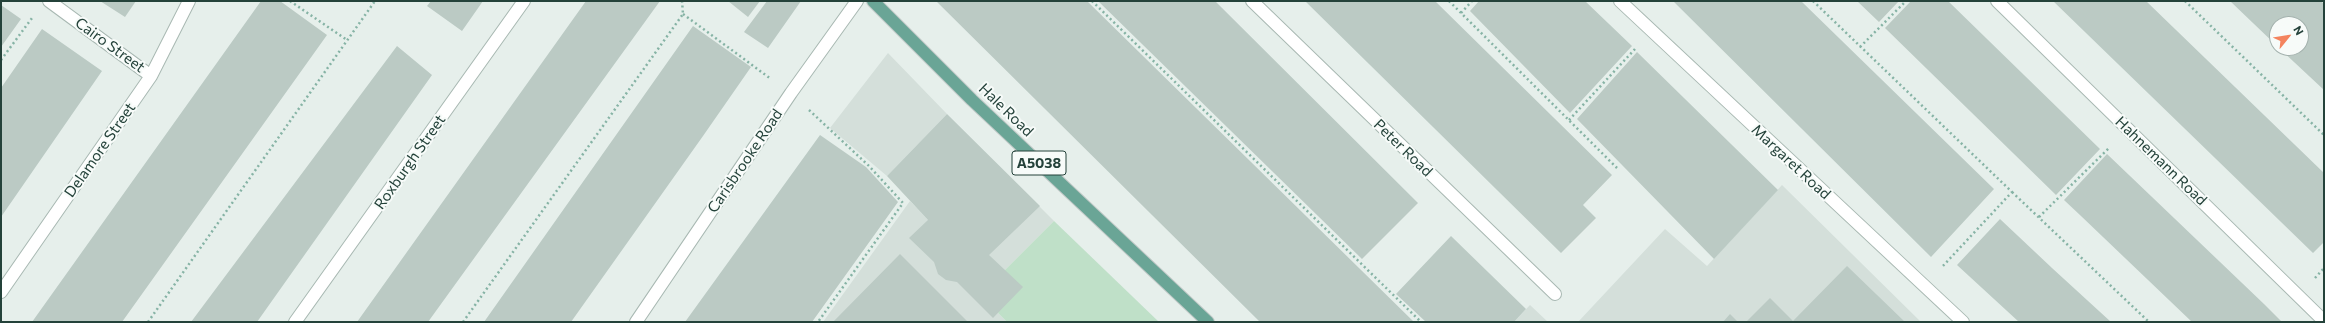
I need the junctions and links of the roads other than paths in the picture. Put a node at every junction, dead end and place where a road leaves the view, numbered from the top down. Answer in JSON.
{"nodes":[{"id":1,"x":49,"y":1,"type":"edge"},
{"id":2,"x":189,"y":1,"type":"edge"},
{"id":3,"x":524,"y":1,"type":"edge"},
{"id":4,"x":857,"y":1,"type":"edge"},
{"id":5,"x":873,"y":1,"type":"edge"},
{"id":6,"x":1252,"y":1,"type":"edge"},
{"id":7,"x":1620,"y":1,"type":"edge"},
{"id":8,"x":1997,"y":1,"type":"edge"},
{"id":9,"x":151,"y":76,"type":"junction"},
{"id":10,"x":1,"y":292,"type":"edge"},
{"id":11,"x":1555,"y":294,"type":"dead end"},
{"id":12,"x":2324,"y":321,"type":"edge"},
{"id":13,"x":296,"y":322,"type":"edge"},
{"id":14,"x":636,"y":322,"type":"edge"},
{"id":15,"x":1208,"y":322,"type":"edge"},
{"id":16,"x":1963,"y":322,"type":"edge"}],
"edges":[{"from":1,"to":9,"type":"street","name":"Cairo Street"},
{"from":2,"to":9,"type":"street","name":"Delamore Street"},
{"from":3,"to":13,"type":"street","name":"Roxburgh Street"},
{"from":4,"to":14,"type":"street","name":"Carisbrooke Road"},
{"from":5,"to":15,"type":"main road","name":"Hale Road","number":"A5038"},
{"from":6,"to":11,"type":"street","name":"Peter Road"},
{"from":7,"to":16,"type":"street","name":"Margaret Road"},
{"from":8,"to":12,"type":"street","name":"Hahnemann Road"},
{"from":9,"to":10,"type":"street","name":"Delamore Street"}]}
